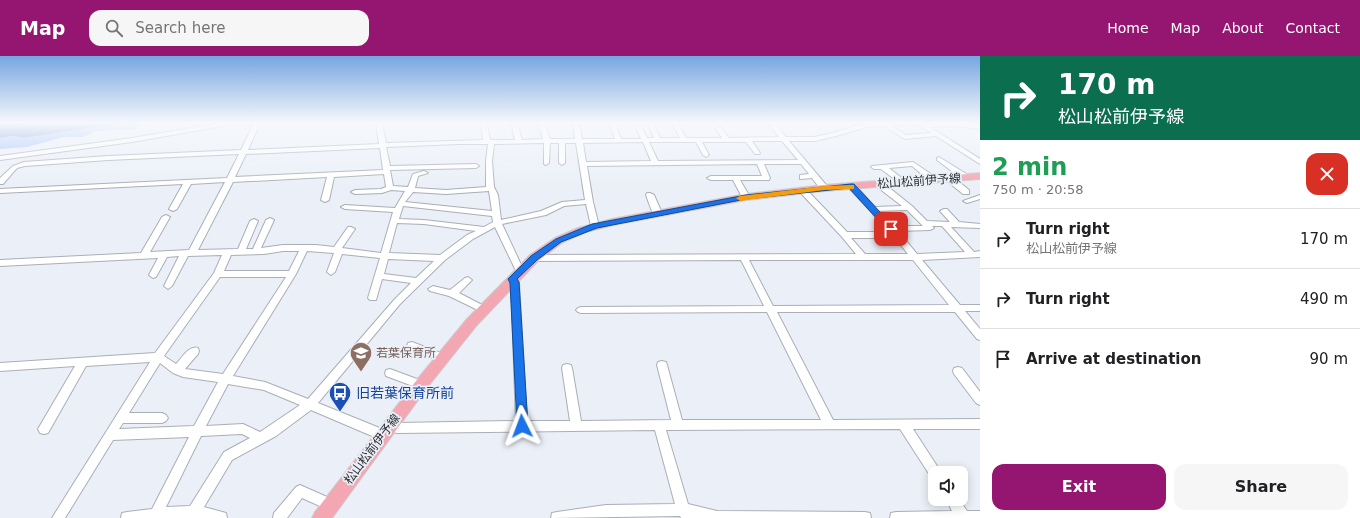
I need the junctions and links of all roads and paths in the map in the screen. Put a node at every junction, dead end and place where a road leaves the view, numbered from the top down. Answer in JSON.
{"nodes":[{"id":1,"x":97,"y":145,"type":"edge"},
{"id":2,"x":107,"y":145,"type":"edge"},
{"id":3,"x":246,"y":145,"type":"edge"},
{"id":4,"x":382,"y":145,"type":"junction"},
{"id":5,"x":398,"y":145,"type":"edge"},
{"id":6,"x":489,"y":145,"type":"edge"},
{"id":7,"x":547,"y":145,"type":"edge"},
{"id":8,"x":562,"y":145,"type":"edge"},
{"id":9,"x":580,"y":145,"type":"edge"},
{"id":10,"x":647,"y":145,"type":"edge"},
{"id":11,"x":700,"y":145,"type":"edge"},
{"id":12,"x":751,"y":145,"type":"edge"},
{"id":13,"x":789,"y":145,"type":"edge"},
{"id":14,"x":954,"y":145,"type":"edge"},
{"id":15,"x":243,"y":152,"type":"junction"},
{"id":16,"x":757,"y":153,"type":"dead end"},
{"id":17,"x":706,"y":155,"type":"dead end"},
{"id":18,"x":0,"y":158,"type":"edge"},
{"id":19,"x":954,"y":160,"type":"dead end"},
{"id":20,"x":760,"y":162,"type":"junction"},
{"id":21,"x":803,"y":162,"type":"junction"},
{"id":22,"x":980,"y":162,"type":"edge"},
{"id":23,"x":546,"y":163,"type":"dead end"},
{"id":24,"x":562,"y":163,"type":"dead end"},
{"id":25,"x":655,"y":163,"type":"junction"},
{"id":26,"x":30,"y":164,"type":"junction"},
{"id":27,"x":583,"y":164,"type":"junction"},
{"id":28,"x":476,"y":166,"type":"dead end"},
{"id":29,"x":386,"y":170,"type":"junction"},
{"id":30,"x":424,"y":173,"type":"dead end"},
{"id":31,"x":332,"y":176,"type":"junction"},
{"id":32,"x":815,"y":176,"type":"junction"},
{"id":33,"x":980,"y":176,"type":"edge"},
{"id":34,"x":803,"y":177,"type":"dead end"},
{"id":35,"x":965,"y":177,"type":"junction"},
{"id":36,"x":711,"y":178,"type":"dead end"},
{"id":37,"x":735,"y":178,"type":"junction"},
{"id":38,"x":950,"y":179,"type":"junction"},
{"id":39,"x":229,"y":180,"type":"junction"},
{"id":40,"x":934,"y":180,"type":"junction"},
{"id":41,"x":0,"y":182,"type":"edge"},
{"id":42,"x":188,"y":182,"type":"junction"},
{"id":43,"x":901,"y":182,"type":"junction"},
{"id":44,"x":879,"y":184,"type":"junction"},
{"id":45,"x":851,"y":186,"type":"junction"},
{"id":46,"x":390,"y":188,"type":"junction"},
{"id":47,"x":824,"y":188,"type":"junction"},
{"id":48,"x":491,"y":189,"type":"junction"},
{"id":49,"x":410,"y":190,"type":"junction"},
{"id":50,"x":802,"y":190,"type":"junction"},
{"id":51,"x":0,"y":191,"type":"edge"},
{"id":52,"x":355,"y":192,"type":"dead end"},
{"id":53,"x":966,"y":192,"type":"dead end"},
{"id":54,"x":650,"y":195,"type":"dead end"},
{"id":55,"x":746,"y":197,"type":"junction"},
{"id":56,"x":980,"y":197,"type":"edge"},
{"id":57,"x":325,"y":200,"type":"dead end"},
{"id":58,"x":967,"y":201,"type":"dead end"},
{"id":59,"x":589,"y":202,"type":"junction"},
{"id":60,"x":345,"y":207,"type":"dead end"},
{"id":61,"x":399,"y":207,"type":"junction"},
{"id":62,"x":909,"y":208,"type":"junction"},
{"id":63,"x":173,"y":209,"type":"dead end"},
{"id":64,"x":872,"y":209,"type":"junction"},
{"id":65,"x":944,"y":211,"type":"dead end"},
{"id":66,"x":658,"y":213,"type":"junction"},
{"id":67,"x":166,"y":217,"type":"dead end"},
{"id":68,"x":496,"y":218,"type":"junction"},
{"id":69,"x":270,"y":220,"type":"dead end"},
{"id":70,"x":254,"y":221,"type":"dead end"},
{"id":71,"x":394,"y":221,"type":"junction"},
{"id":72,"x":925,"y":223,"type":"junction"},
{"id":73,"x":943,"y":223,"type":"junction"},
{"id":74,"x":956,"y":224,"type":"junction"},
{"id":75,"x":595,"y":226,"type":"junction"},
{"id":76,"x":980,"y":226,"type":"edge"},
{"id":77,"x":350,"y":229,"type":"dead end"},
{"id":78,"x":484,"y":229,"type":"junction"},
{"id":79,"x":894,"y":232,"type":"junction"},
{"id":80,"x":845,"y":235,"type":"junction"},
{"id":81,"x":304,"y":248,"type":"junction"},
{"id":82,"x":338,"y":250,"type":"junction"},
{"id":83,"x":228,"y":251,"type":"junction"},
{"id":84,"x":241,"y":251,"type":"junction"},
{"id":85,"x":256,"y":251,"type":"junction"},
{"id":86,"x":188,"y":253,"type":"junction"},
{"id":87,"x":164,"y":254,"type":"junction"},
{"id":88,"x":976,"y":254,"type":"edge"},
{"id":89,"x":144,"y":256,"type":"junction"},
{"id":90,"x":384,"y":256,"type":"junction"},
{"id":91,"x":916,"y":257,"type":"junction"},
{"id":92,"x":442,"y":258,"type":"junction"},
{"id":93,"x":534,"y":258,"type":"junction"},
{"id":94,"x":744,"y":258,"type":"junction"},
{"id":95,"x":863,"y":258,"type":"junction"},
{"id":96,"x":0,"y":263,"type":"edge"},
{"id":97,"x":520,"y":271,"type":"junction"},
{"id":98,"x":331,"y":272,"type":"dead end"},
{"id":99,"x":218,"y":274,"type":"junction"},
{"id":100,"x":292,"y":274,"type":"junction"},
{"id":101,"x":153,"y":275,"type":"dead end"},
{"id":102,"x":379,"y":276,"type":"junction"},
{"id":103,"x":512,"y":279,"type":"junction"},
{"id":104,"x":468,"y":280,"type":"dead end"},
{"id":105,"x":418,"y":281,"type":"junction"},
{"id":106,"x":168,"y":286,"type":"dead end"},
{"id":107,"x":433,"y":289,"type":"dead end"},
{"id":108,"x":452,"y":294,"type":"junction"},
{"id":109,"x":373,"y":298,"type":"dead end"},
{"id":110,"x":956,"y":308,"type":"junction"},
{"id":111,"x":980,"y":308,"type":"edge"},
{"id":112,"x":483,"y":309,"type":"junction"},
{"id":113,"x":770,"y":309,"type":"junction"},
{"id":114,"x":581,"y":310,"type":"dead end"},
{"id":115,"x":980,"y":336,"type":"edge"},
{"id":116,"x":412,"y":346,"type":"dead end"},
{"id":117,"x":194,"y":351,"type":"dead end"},
{"id":118,"x":158,"y":357,"type":"junction"},
{"id":119,"x":442,"y":358,"type":"junction"},
{"id":120,"x":83,"y":361,"type":"junction"},
{"id":121,"x":662,"y":365,"type":"dead end"},
{"id":122,"x":0,"y":367,"type":"edge"},
{"id":123,"x":567,"y":368,"type":"dead end"},
{"id":124,"x":177,"y":370,"type":"junction"},
{"id":125,"x":958,"y":371,"type":"dead end"},
{"id":126,"x":390,"y":372,"type":"dead end"},
{"id":127,"x":225,"y":379,"type":"junction"},
{"id":128,"x":421,"y":385,"type":"junction"},
{"id":129,"x":980,"y":400,"type":"edge"},
{"id":130,"x":309,"y":405,"type":"junction"},
{"id":131,"x":120,"y":418,"type":"junction"},
{"id":132,"x":162,"y":418,"type":"dead end"},
{"id":133,"x":828,"y":424,"type":"junction"},
{"id":134,"x":903,"y":424,"type":"junction"},
{"id":135,"x":980,"y":424,"type":"edge"},
{"id":136,"x":576,"y":425,"type":"junction"},
{"id":137,"x":659,"y":425,"type":"junction"},
{"id":138,"x":678,"y":425,"type":"junction"},
{"id":139,"x":522,"y":426,"type":"junction"},
{"id":140,"x":44,"y":429,"type":"dead end"},
{"id":141,"x":386,"y":430,"type":"junction"},
{"id":142,"x":197,"y":432,"type":"junction"},
{"id":143,"x":110,"y":435,"type":"junction"},
{"id":144,"x":260,"y":438,"type":"junction"},
{"id":145,"x":930,"y":466,"type":"edge"},
{"id":146,"x":331,"y":505,"type":"junction"},
{"id":147,"x":956,"y":506,"type":"edge"},
{"id":148,"x":193,"y":513,"type":"junction"},
{"id":149,"x":685,"y":514,"type":"edge"},
{"id":150,"x":155,"y":516,"type":"junction"},
{"id":151,"x":980,"y":517,"type":"edge"},
{"id":152,"x":58,"y":518,"type":"edge"},
{"id":153,"x":127,"y":518,"type":"edge"},
{"id":154,"x":221,"y":518,"type":"edge"},
{"id":155,"x":279,"y":518,"type":"edge"},
{"id":156,"x":321,"y":518,"type":"edge"},
{"id":157,"x":557,"y":518,"type":"edge"},
{"id":158,"x":719,"y":518,"type":"edge"},
{"id":159,"x":865,"y":518,"type":"edge"},
{"id":160,"x":896,"y":518,"type":"edge"},
{"id":161,"x":964,"y":518,"type":"edge"}],
"edges":[{"from":1,"to":18,"type":"street"},
{"from":2,"to":26,"type":"street"},
{"from":3,"to":15,"type":"street"},
{"from":4,"to":5,"type":"street"},
{"from":4,"to":15,"type":"street"},
{"from":4,"to":29,"type":"street"},
{"from":6,"to":48,"type":"street"},
{"from":7,"to":23,"type":"street"},
{"from":8,"to":24,"type":"street"},
{"from":9,"to":27,"type":"street"},
{"from":10,"to":25,"type":"street"},
{"from":11,"to":17,"type":"street"},
{"from":12,"to":16,"type":"street"},
{"from":13,"to":21,"type":"street"},
{"from":14,"to":22,"type":"street"},
{"from":15,"to":26,"type":"street"},
{"from":15,"to":39,"type":"street"},
{"from":19,"to":35,"type":"street"},
{"from":20,"to":21,"type":"street"},
{"from":20,"to":25,"type":"street"},
{"from":20,"to":37,"type":"street"},
{"from":21,"to":32,"type":"street"},
{"from":25,"to":27,"type":"street"},
{"from":26,"to":41,"type":"street"},
{"from":27,"to":59,"type":"street"},
{"from":28,"to":29,"type":"street"},
{"from":29,"to":31,"type":"street"},
{"from":29,"to":46,"type":"street"},
{"from":30,"to":49,"type":"street"},
{"from":31,"to":39,"type":"street"},
{"from":31,"to":57,"type":"street"},
{"from":32,"to":34,"type":"street"},
{"from":32,"to":47,"type":"street"},
{"from":33,"to":35,"type":"main road","name":"松山松前伊予線"},
{"from":35,"to":38,"type":"main road","name":"松山松前伊予線"},
{"from":36,"to":37,"type":"street"},
{"from":37,"to":55,"type":"street"},
{"from":38,"to":40,"type":"main road","name":"松山松前伊予線"},
{"from":38,"to":53,"type":"street"},
{"from":39,"to":42,"type":"street"},
{"from":39,"to":86,"type":"street"},
{"from":40,"to":43,"type":"main road","name":"松山松前伊予線"},
{"from":40,"to":43,"type":"street"},
{"from":42,"to":51,"type":"street"},
{"from":42,"to":63,"type":"street"},
{"from":43,"to":44,"type":"main road","name":"松山松前伊予線"},
{"from":44,"to":45,"type":"main road","name":"松山松前伊予線"},
{"from":44,"to":62,"type":"street"},
{"from":45,"to":47,"type":"main road","name":"松山松前伊予線"},
{"from":45,"to":64,"type":"street"},
{"from":46,"to":49,"type":"street"},
{"from":46,"to":52,"type":"street"},
{"from":47,"to":50,"type":"main road","name":"松山松前伊予線"},
{"from":48,"to":49,"type":"street"},
{"from":48,"to":68,"type":"street"},
{"from":49,"to":61,"type":"street"},
{"from":50,"to":55,"type":"main road","name":"松山松前伊予線"},
{"from":50,"to":80,"type":"street"},
{"from":54,"to":66,"type":"street"},
{"from":55,"to":66,"type":"main road","name":"松山松前伊予線"},
{"from":56,"to":58,"type":"street"},
{"from":59,"to":68,"type":"street"},
{"from":59,"to":75,"type":"street"},
{"from":60,"to":61,"type":"street"},
{"from":61,"to":68,"type":"street"},
{"from":61,"to":71,"type":"street"},
{"from":62,"to":64,"type":"street"},
{"from":62,"to":72,"type":"street"},
{"from":64,"to":79,"type":"street"},
{"from":65,"to":74,"type":"street"},
{"from":66,"to":75,"type":"main road","name":"松山松前伊予線"},
{"from":67,"to":89,"type":"street"},
{"from":68,"to":78,"type":"street"},
{"from":68,"to":97,"type":"street"},
{"from":69,"to":85,"type":"street"},
{"from":70,"to":84,"type":"street"},
{"from":71,"to":78,"type":"street"},
{"from":71,"to":90,"type":"street"},
{"from":72,"to":73,"type":"street"},
{"from":72,"to":79,"type":"street"},
{"from":73,"to":74,"type":"street"},
{"from":73,"to":88,"type":"street"},
{"from":74,"to":76,"type":"street"},
{"from":75,"to":93,"type":"main road","name":"松山松前伊予線"},
{"from":77,"to":82,"type":"street"},
{"from":78,"to":92,"type":"street"},
{"from":79,"to":80,"type":"street"},
{"from":79,"to":91,"type":"street"},
{"from":80,"to":95,"type":"street"},
{"from":81,"to":82,"type":"street"},
{"from":81,"to":85,"type":"street"},
{"from":81,"to":100,"type":"street"},
{"from":82,"to":90,"type":"street"},
{"from":82,"to":98,"type":"street"},
{"from":83,"to":84,"type":"street"},
{"from":83,"to":86,"type":"street"},
{"from":83,"to":99,"type":"street"},
{"from":84,"to":85,"type":"street"},
{"from":86,"to":87,"type":"street"},
{"from":86,"to":106,"type":"street"},
{"from":87,"to":89,"type":"street"},
{"from":87,"to":101,"type":"street"},
{"from":88,"to":91,"type":"street"},
{"from":89,"to":96,"type":"street"},
{"from":90,"to":92,"type":"street"},
{"from":90,"to":102,"type":"street"},
{"from":91,"to":95,"type":"street"},
{"from":91,"to":110,"type":"street"},
{"from":92,"to":105,"type":"street"},
{"from":93,"to":94,"type":"street"},
{"from":93,"to":97,"type":"main road","name":"松山松前伊予線"},
{"from":94,"to":95,"type":"street"},
{"from":94,"to":113,"type":"street"},
{"from":97,"to":103,"type":"main road","name":"松山松前伊予線"},
{"from":99,"to":100,"type":"street"},
{"from":99,"to":118,"type":"street"},
{"from":100,"to":127,"type":"street"},
{"from":102,"to":105,"type":"street"},
{"from":102,"to":109,"type":"street"},
{"from":103,"to":112,"type":"main road","name":"松山松前伊予線"},
{"from":103,"to":139,"type":"street"},
{"from":104,"to":108,"type":"street"},
{"from":105,"to":130,"type":"street"},
{"from":107,"to":108,"type":"street"},
{"from":108,"to":112,"type":"street"},
{"from":110,"to":111,"type":"street"},
{"from":110,"to":113,"type":"street"},
{"from":110,"to":115,"type":"street"},
{"from":112,"to":119,"type":"main road","name":"松山松前伊予線"},
{"from":113,"to":114,"type":"street"},
{"from":113,"to":133,"type":"street"},
{"from":116,"to":119,"type":"street"},
{"from":117,"to":124,"type":"street"},
{"from":118,"to":120,"type":"street"},
{"from":118,"to":124,"type":"street"},
{"from":118,"to":131,"type":"street"},
{"from":119,"to":128,"type":"main road","name":"松山松前伊予線"},
{"from":120,"to":122,"type":"street"},
{"from":120,"to":140,"type":"street"},
{"from":121,"to":138,"type":"street"},
{"from":123,"to":136,"type":"street"},
{"from":124,"to":127,"type":"street"},
{"from":125,"to":129,"type":"street"},
{"from":126,"to":128,"type":"street"},
{"from":127,"to":130,"type":"street"},
{"from":127,"to":142,"type":"street"},
{"from":128,"to":141,"type":"main road","name":"松山松前伊予線"},
{"from":130,"to":141,"type":"street"},
{"from":130,"to":144,"type":"street"},
{"from":131,"to":132,"type":"street"},
{"from":131,"to":143,"type":"street"},
{"from":133,"to":134,"type":"street"},
{"from":133,"to":138,"type":"street"},
{"from":134,"to":135,"type":"street"},
{"from":134,"to":145,"type":"street"},
{"from":136,"to":137,"type":"street"},
{"from":136,"to":139,"type":"street"},
{"from":137,"to":138,"type":"street"},
{"from":137,"to":149,"type":"street"},
{"from":139,"to":141,"type":"street"},
{"from":141,"to":146,"type":"main road","name":"松山松前伊予線"},
{"from":142,"to":143,"type":"street"},
{"from":142,"to":144,"type":"street"},
{"from":142,"to":150,"type":"street"},
{"from":143,"to":152,"type":"street"},
{"from":144,"to":148,"type":"street"},
{"from":146,"to":155,"type":"street"},
{"from":146,"to":156,"type":"main road","name":"松山松前伊予線"},
{"from":147,"to":161,"type":"street"},
{"from":148,"to":150,"type":"street"},
{"from":148,"to":154,"type":"street"},
{"from":149,"to":157,"type":"street"},
{"from":149,"to":158,"type":"street"},
{"from":150,"to":153,"type":"street"},
{"from":151,"to":161,"type":"street"},
{"from":158,"to":159,"type":"street"},
{"from":160,"to":161,"type":"street"}]}
